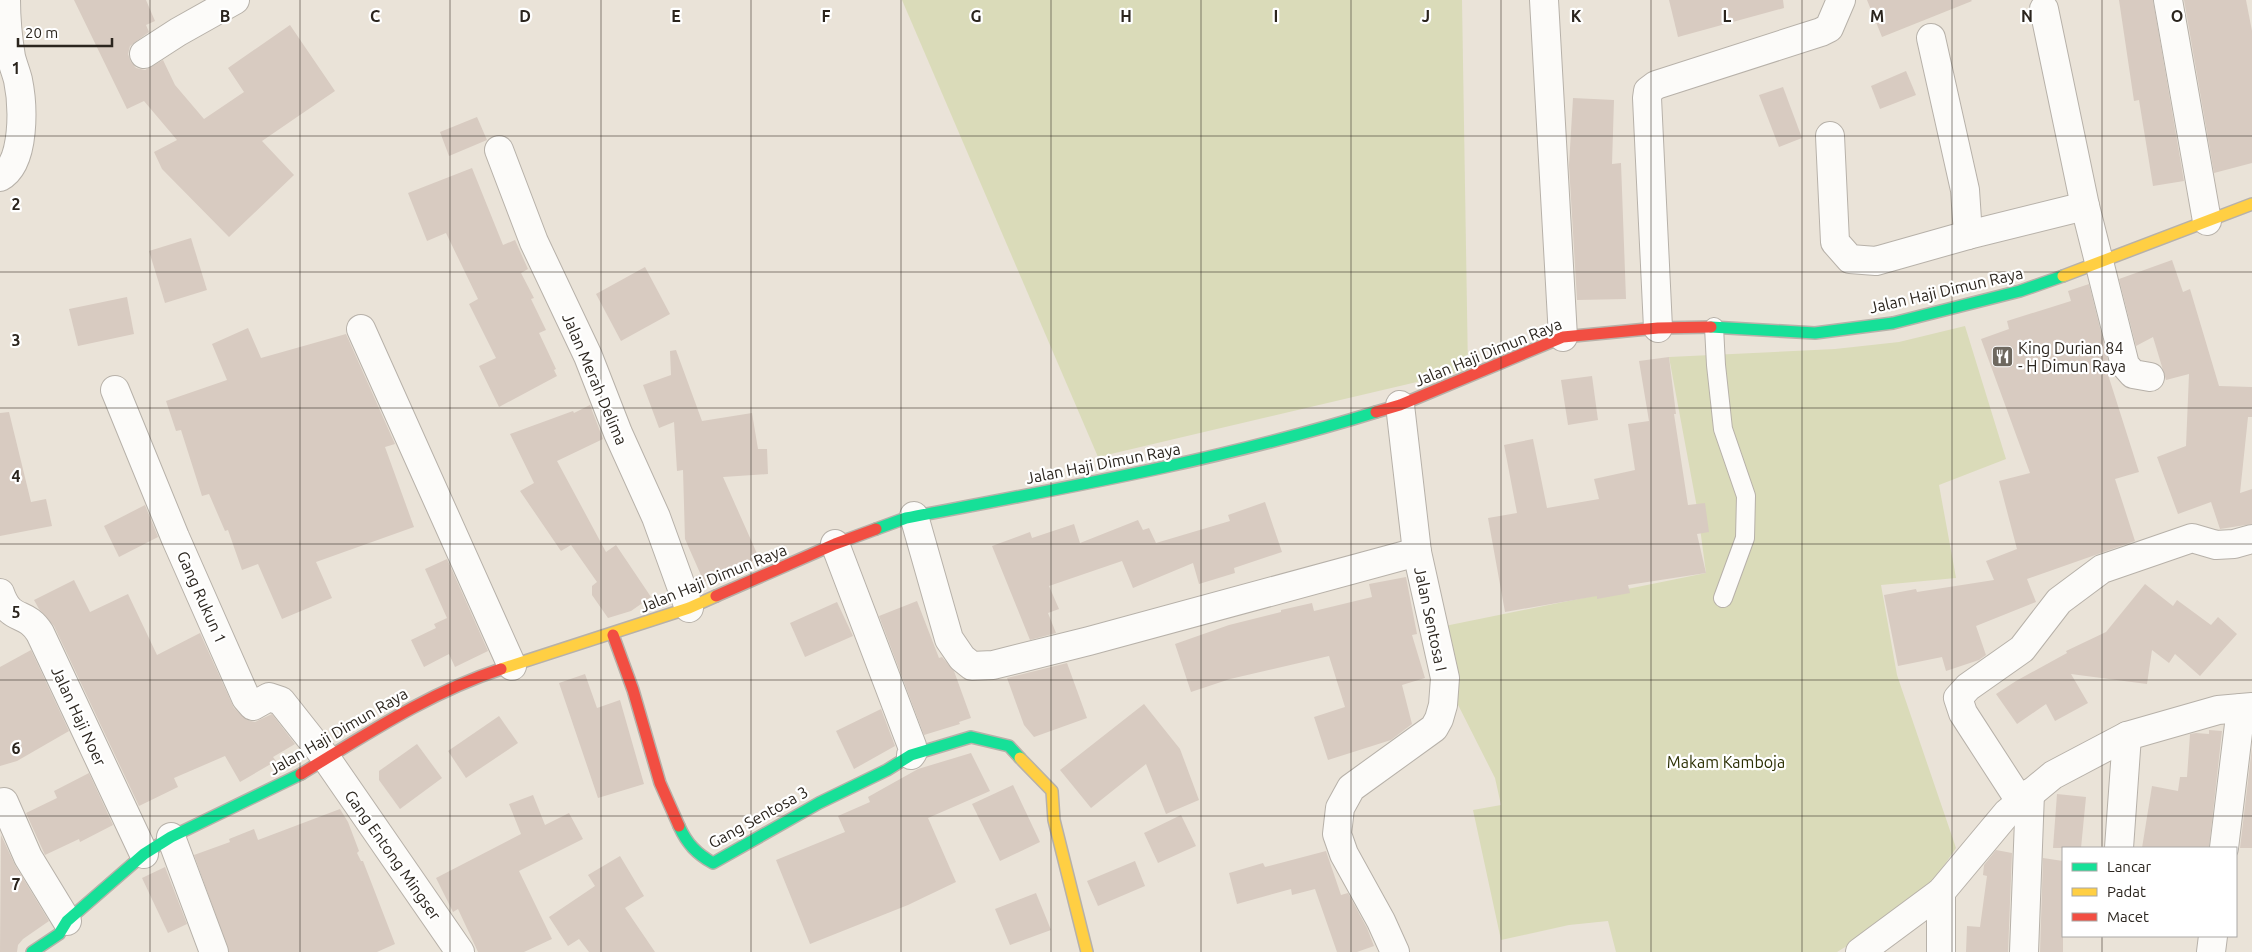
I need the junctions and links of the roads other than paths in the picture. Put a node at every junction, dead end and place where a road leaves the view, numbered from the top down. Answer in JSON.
{"nodes":[{"id":1,"x":6,"y":0,"type":"edge"},
{"id":2,"x":235,"y":0,"type":"edge"},
{"id":3,"x":1544,"y":0,"type":"edge"},
{"id":4,"x":2168,"y":0,"type":"edge"},
{"id":5,"x":1838,"y":3,"type":"edge"},
{"id":6,"x":2044,"y":9,"type":"dead end"},
{"id":7,"x":1931,"y":38,"type":"dead end"},
{"id":8,"x":144,"y":54,"type":"dead end"},
{"id":9,"x":1830,"y":136,"type":"dead end"},
{"id":10,"x":499,"y":150,"type":"dead end"},
{"id":11,"x":0,"y":177,"type":"edge"},
{"id":12,"x":2252,"y":204,"type":"edge"},
{"id":13,"x":2085,"y":206,"type":"junction"},
{"id":14,"x":2207,"y":221,"type":"junction"},
{"id":15,"x":1968,"y":235,"type":"junction"},
{"id":16,"x":2100,"y":264,"type":"junction"},
{"id":17,"x":1714,"y":327,"type":"junction"},
{"id":18,"x":1658,"y":328,"type":"junction"},
{"id":19,"x":361,"y":329,"type":"dead end"},
{"id":20,"x":1563,"y":337,"type":"junction"},
{"id":21,"x":2150,"y":377,"type":"dead end"},
{"id":22,"x":115,"y":390,"type":"dead end"},
{"id":23,"x":1400,"y":405,"type":"junction"},
{"id":24,"x":914,"y":516,"type":"junction"},
{"id":25,"x":2252,"y":539,"type":"edge"},
{"id":26,"x":835,"y":544,"type":"junction"},
{"id":27,"x":1417,"y":552,"type":"junction"},
{"id":28,"x":0,"y":593,"type":"edge"},
{"id":29,"x":1723,"y":598,"type":"dead end"},
{"id":30,"x":689,"y":608,"type":"junction"},
{"id":31,"x":614,"y":635,"type":"junction"},
{"id":32,"x":512,"y":666,"type":"junction"},
{"id":33,"x":2246,"y":708,"type":"edge"},
{"id":34,"x":2127,"y":736,"type":"junction"},
{"id":35,"x":911,"y":755,"type":"junction"},
{"id":36,"x":326,"y":758,"type":"junction"},
{"id":37,"x":2025,"y":797,"type":"junction"},
{"id":38,"x":4,"y":802,"type":"dead end"},
{"id":39,"x":171,"y":837,"type":"junction"},
{"id":40,"x":2119,"y":847,"type":"edge"},
{"id":41,"x":2224,"y":847,"type":"edge"},
{"id":42,"x":144,"y":854,"type":"junction"},
{"id":43,"x":1941,"y":892,"type":"junction"},
{"id":44,"x":66,"y":921,"type":"junction"},
{"id":45,"x":2213,"y":937,"type":"edge"},
{"id":46,"x":32,"y":952,"type":"edge"},
{"id":47,"x":214,"y":952,"type":"edge"},
{"id":48,"x":460,"y":952,"type":"edge"},
{"id":49,"x":1087,"y":952,"type":"edge"},
{"id":50,"x":1395,"y":952,"type":"edge"},
{"id":51,"x":1860,"y":952,"type":"edge"},
{"id":52,"x":1941,"y":952,"type":"edge"},
{"id":53,"x":2024,"y":952,"type":"edge"},
{"id":54,"x":2211,"y":952,"type":"edge"}],
"edges":[{"from":1,"to":11,"type":"street"},
{"from":2,"to":8,"type":"street"},
{"from":3,"to":20,"type":"street"},
{"from":4,"to":14,"type":"street"},
{"from":5,"to":18,"type":"street"},
{"from":6,"to":13,"type":"street"},
{"from":7,"to":15,"type":"street"},
{"from":9,"to":15,"type":"street"},
{"from":10,"to":30,"type":"street","name":"Jalan Merah Delima"},
{"from":12,"to":14,"type":"street","name":"Jalan Haji Dimun Raya"},
{"from":13,"to":15,"type":"street"},
{"from":13,"to":16,"type":"street"},
{"from":14,"to":16,"type":"street","name":"Jalan Haji Dimun Raya"},
{"from":16,"to":17,"type":"street","name":"Jalan Haji Dimun Raya"},
{"from":16,"to":21,"type":"street"},
{"from":17,"to":18,"type":"street","name":"Jalan Haji Dimun Raya"},
{"from":17,"to":29,"type":"lane"},
{"from":18,"to":20,"type":"street","name":"Jalan Haji Dimun Raya"},
{"from":19,"to":32,"type":"street"},
{"from":20,"to":23,"type":"street","name":"Jalan Haji Dimun Raya"},
{"from":22,"to":36,"type":"street","name":"Gang Rukun 1"},
{"from":23,"to":24,"type":"street","name":"Jalan Haji Dimun Raya"},
{"from":23,"to":27,"type":"street","name":"Jalan Sentosa I"},
{"from":24,"to":26,"type":"street","name":"Jalan Haji Dimun Raya"},
{"from":24,"to":27,"type":"street"},
{"from":25,"to":37,"type":"street"},
{"from":26,"to":30,"type":"street","name":"Jalan Haji Dimun Raya"},
{"from":26,"to":35,"type":"street"},
{"from":27,"to":50,"type":"street","name":"Jalan Sentosa I"},
{"from":28,"to":42,"type":"street","name":"Jalan Haji Noer"},
{"from":30,"to":31,"type":"street","name":"Jalan Haji Dimun Raya"},
{"from":31,"to":32,"type":"street","name":"Jalan Haji Dimun Raya"},
{"from":31,"to":35,"type":"street","name":"Gang Sentosa 3"},
{"from":32,"to":36,"type":"street","name":"Jalan Haji Dimun Raya"},
{"from":33,"to":34,"type":"street"},
{"from":33,"to":41,"type":"street"},
{"from":34,"to":37,"type":"street"},
{"from":34,"to":40,"type":"street"},
{"from":35,"to":49,"type":"street"},
{"from":36,"to":39,"type":"street","name":"Jalan Haji Dimun Raya"},
{"from":36,"to":48,"type":"street","name":"Gang Entong Mingser"},
{"from":37,"to":43,"type":"street"},
{"from":37,"to":53,"type":"street"},
{"from":38,"to":44,"type":"street"},
{"from":39,"to":42,"type":"street","name":"Jalan Haji Dimun Raya"},
{"from":39,"to":47,"type":"street"},
{"from":42,"to":44,"type":"street","name":"Jalan Haji Dimun Raya"},
{"from":43,"to":51,"type":"street"},
{"from":43,"to":52,"type":"street"},
{"from":44,"to":46,"type":"street","name":"Jalan Haji Dimun Raya"},
{"from":45,"to":54,"type":"street"}]}
